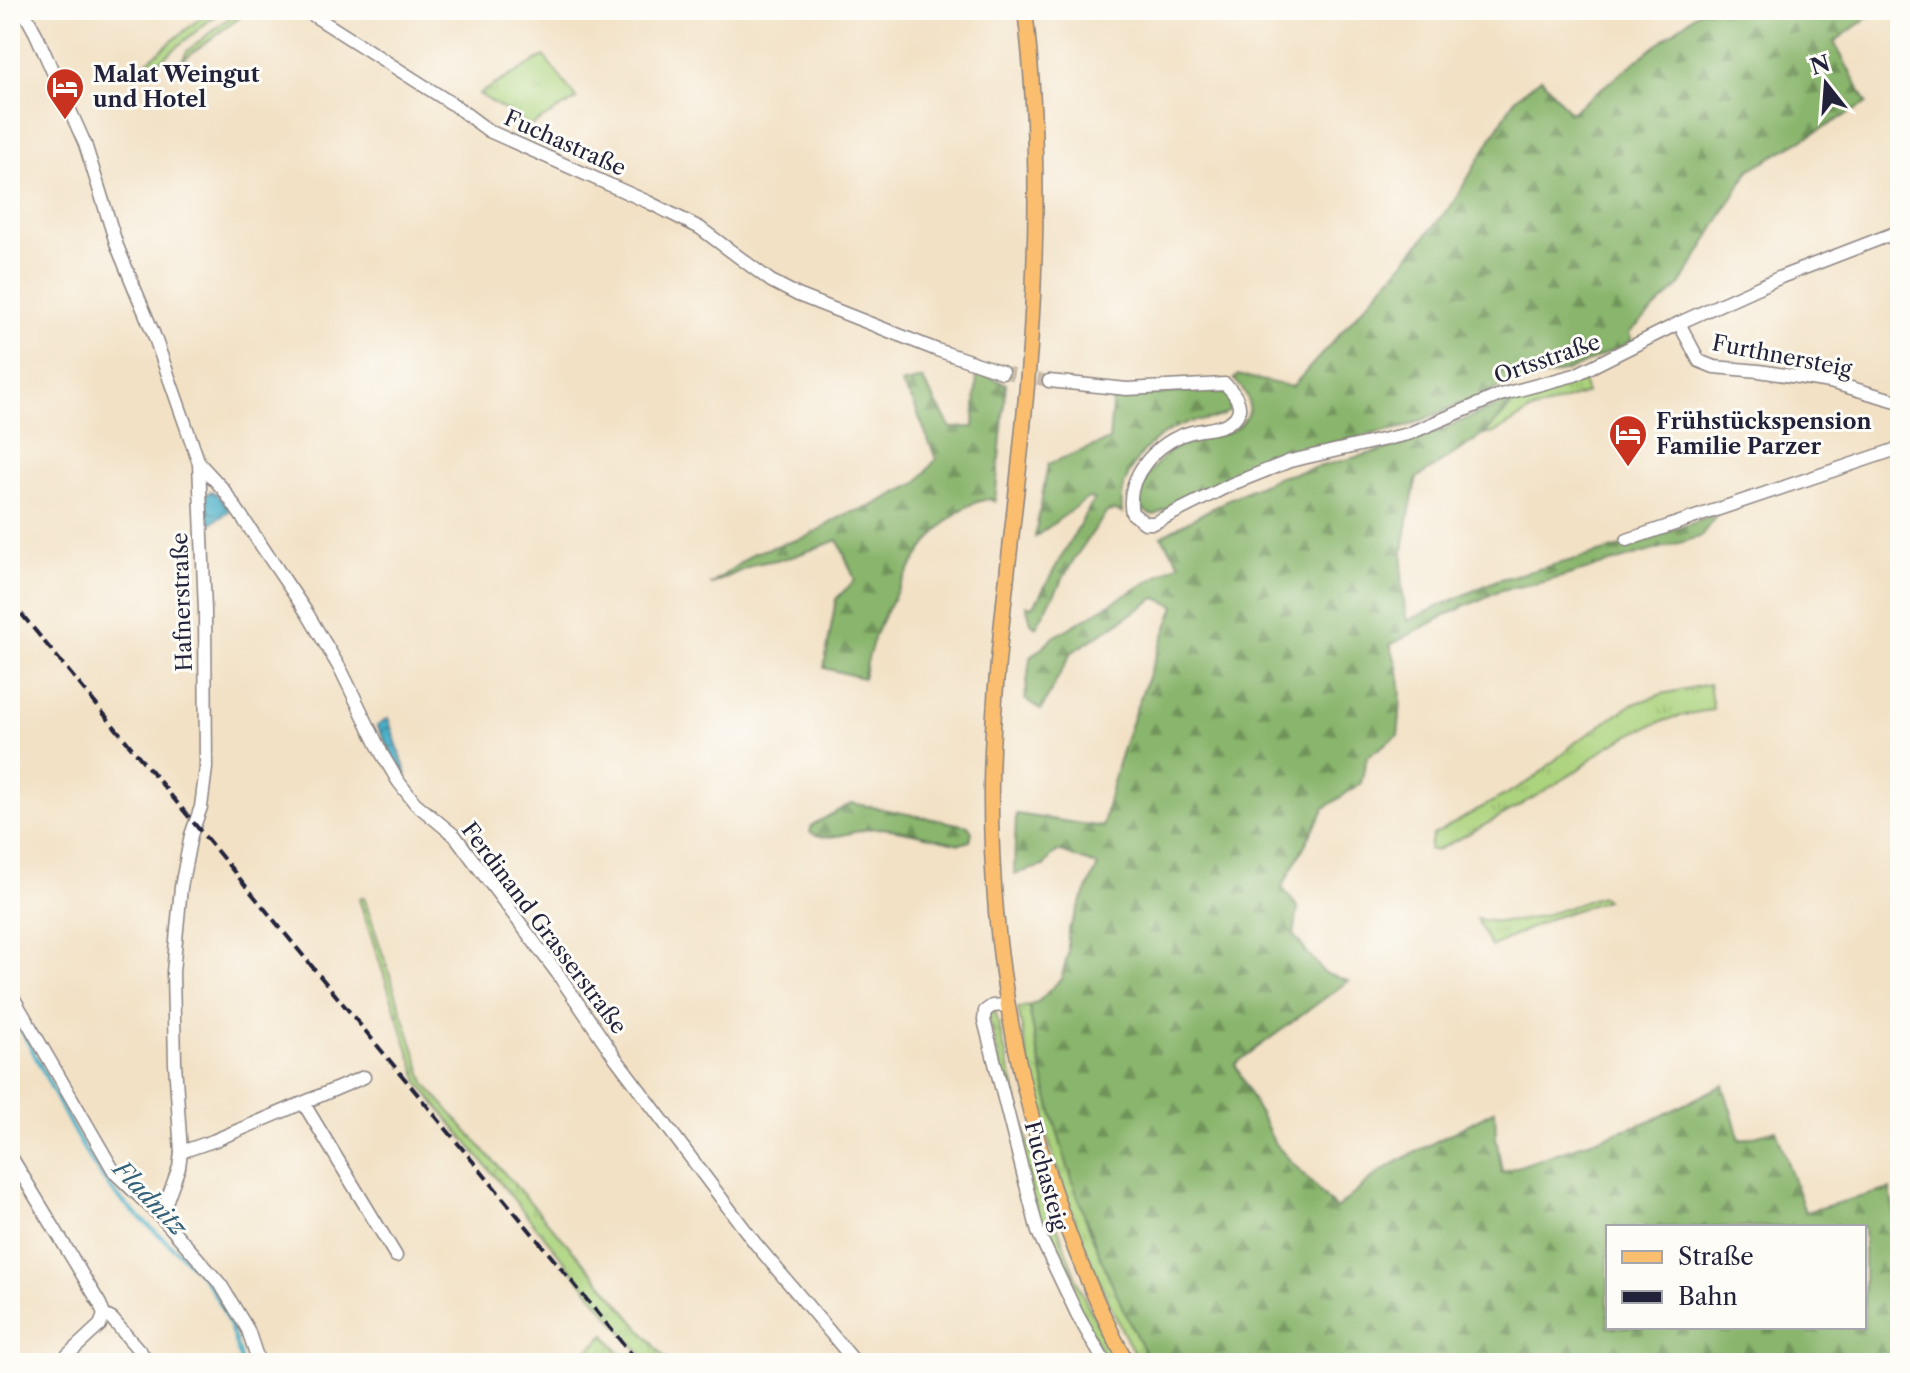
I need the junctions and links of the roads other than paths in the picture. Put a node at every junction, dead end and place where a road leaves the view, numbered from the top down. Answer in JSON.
{"nodes":[{"id":1,"x":23,"y":10,"type":"edge"},
{"id":2,"x":305,"y":10,"type":"edge"},
{"id":3,"x":1025,"y":10,"type":"edge"},
{"id":4,"x":1900,"y":231,"type":"edge"},
{"id":5,"x":1679,"y":323,"type":"junction"},
{"id":6,"x":1002,"y":372,"type":"tunnel mouth"},
{"id":7,"x":1049,"y":381,"type":"tunnel mouth"},
{"id":8,"x":1900,"y":402,"type":"edge"},
{"id":9,"x":1900,"y":448,"type":"edge"},
{"id":10,"x":199,"y":463,"type":"junction"},
{"id":11,"x":1627,"y":540,"type":"dead end"},
{"id":12,"x":10,"y":992,"type":"edge"},
{"id":13,"x":1006,"y":1005,"type":"junction"},
{"id":14,"x":364,"y":1077,"type":"dead end"},
{"id":15,"x":304,"y":1104,"type":"junction"},
{"id":16,"x":181,"y":1152,"type":"junction"},
{"id":17,"x":10,"y":1155,"type":"edge"},
{"id":18,"x":163,"y":1219,"type":"junction"},
{"id":19,"x":396,"y":1256,"type":"dead end"},
{"id":20,"x":104,"y":1315,"type":"junction"},
{"id":21,"x":59,"y":1363,"type":"edge"},
{"id":22,"x":150,"y":1363,"type":"edge"},
{"id":23,"x":259,"y":1363,"type":"edge"},
{"id":24,"x":856,"y":1363,"type":"edge"},
{"id":25,"x":1105,"y":1363,"type":"edge"},
{"id":26,"x":1127,"y":1363,"type":"edge"}],
"edges":[{"from":1,"to":10,"type":"street","name":"Hafnerstraße"},
{"from":2,"to":6,"type":"street","name":"Fuchastraße"},
{"from":3,"to":13,"type":"main road"},
{"from":4,"to":5,"type":"street","name":"Ortsstraße"},
{"from":5,"to":7,"type":"street","name":"Ortsstraße"},
{"from":5,"to":8,"type":"street","name":"Furthnersteig"},
{"from":9,"to":11,"type":"street"},
{"from":10,"to":16,"type":"street","name":"Hafnerstraße"},
{"from":10,"to":24,"type":"street","name":"Ferdinand Grasserstraße"},
{"from":12,"to":18,"type":"street"},
{"from":13,"to":25,"type":"street","name":"Fuchasteig"},
{"from":13,"to":26,"type":"main road"},
{"from":14,"to":15,"type":"street"},
{"from":15,"to":16,"type":"street"},
{"from":15,"to":19,"type":"street"},
{"from":16,"to":18,"type":"street","name":"Hafnerstraße"},
{"from":17,"to":20,"type":"street"},
{"from":18,"to":23,"type":"street"},
{"from":20,"to":21,"type":"street"},
{"from":20,"to":22,"type":"street"}]}
